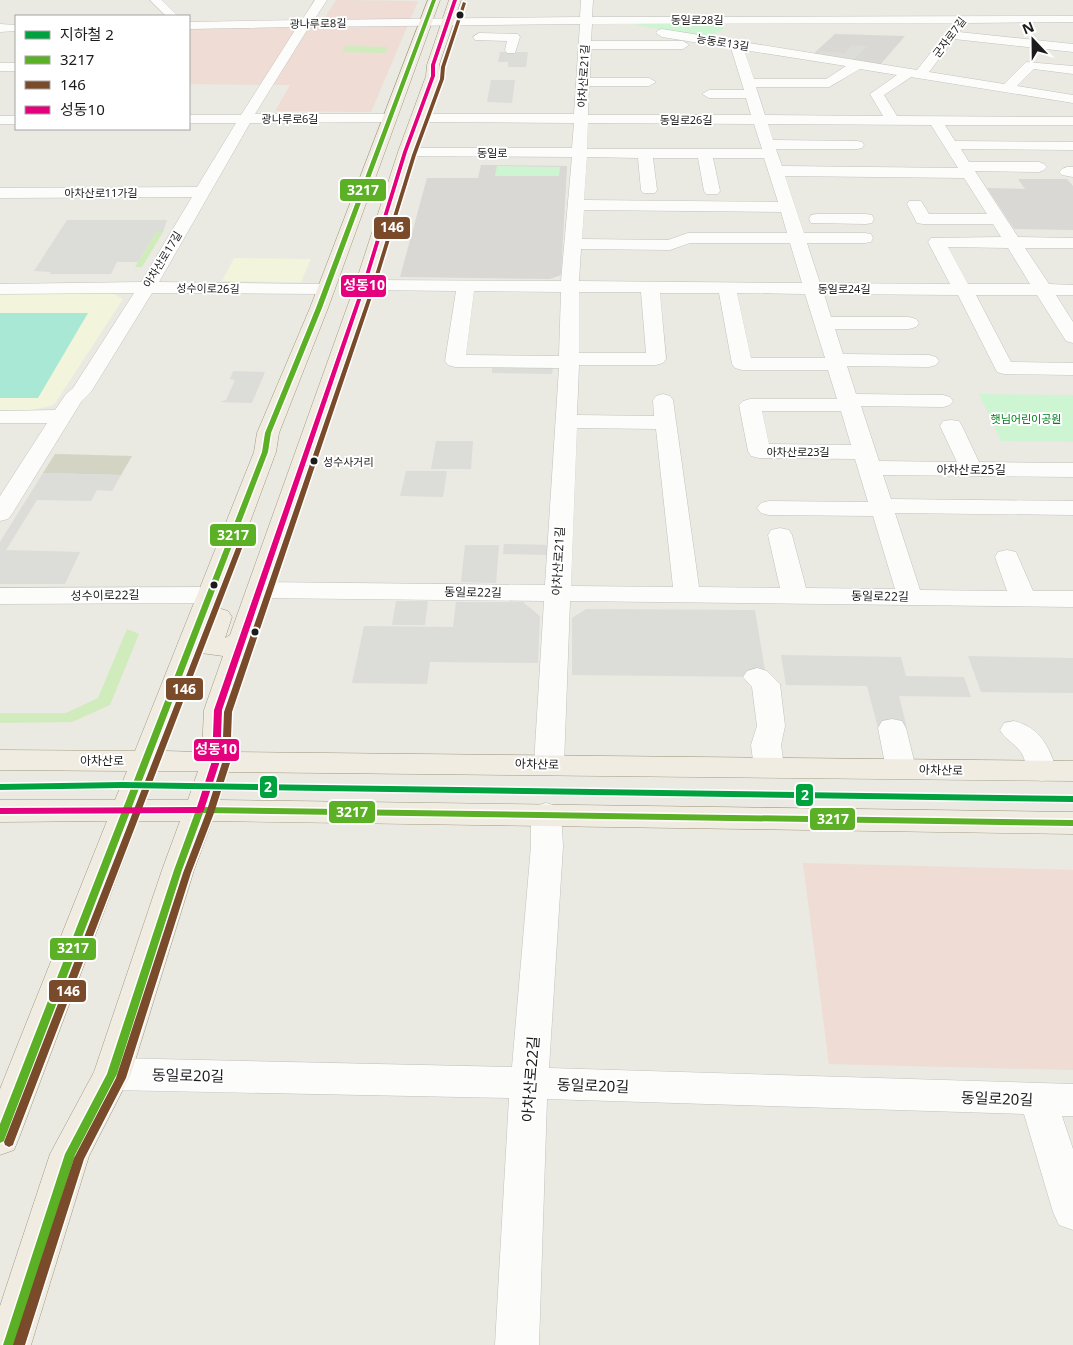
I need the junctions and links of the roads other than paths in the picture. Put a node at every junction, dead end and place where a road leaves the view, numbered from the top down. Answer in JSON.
{"nodes":[{"id":1,"x":156,"y":0,"type":"edge"},
{"id":2,"x":321,"y":0,"type":"edge"},
{"id":3,"x":434,"y":0,"type":"edge"},
{"id":4,"x":454,"y":2,"type":"edge"},
{"id":5,"x":480,"y":4,"type":"dead end"},
{"id":6,"x":837,"y":6,"type":"dead end"},
{"id":7,"x":937,"y":6,"type":"dead end"},
{"id":8,"x":972,"y":6,"type":"dead end"},
{"id":9,"x":587,"y":8,"type":"edge"},
{"id":10,"x":703,"y":8,"type":"dead end"},
{"id":11,"x":171,"y":15,"type":"edge"},
{"id":12,"x":946,"y":18,"type":"junction"},
{"id":13,"x":963,"y":18,"type":"junction"},
{"id":14,"x":715,"y":19,"type":"junction"},
{"id":15,"x":817,"y":19,"type":"junction"},
{"id":16,"x":844,"y":19,"type":"junction"},
{"id":17,"x":869,"y":19,"type":"junction"},
{"id":18,"x":1069,"y":19,"type":"edge"},
{"id":19,"x":448,"y":21,"type":"junction"},
{"id":20,"x":304,"y":23,"type":"junction"},
{"id":21,"x":190,"y":25,"type":"edge"},
{"id":22,"x":423,"y":27,"type":"junction"},
{"id":23,"x":0,"y":28,"type":"edge"},
{"id":24,"x":15,"y":28,"type":"edge"},
{"id":25,"x":878,"y":30,"type":"dead end"},
{"id":26,"x":824,"y":32,"type":"dead end"},
{"id":27,"x":1022,"y":34,"type":"dead end"},
{"id":28,"x":682,"y":36,"type":"junction"},
{"id":29,"x":950,"y":36,"type":"junction"},
{"id":30,"x":442,"y":37,"type":"junction"},
{"id":31,"x":1044,"y":41,"type":"junction"},
{"id":32,"x":795,"y":42,"type":"dead end"},
{"id":33,"x":736,"y":44,"type":"junction"},
{"id":34,"x":585,"y":45,"type":"junction"},
{"id":35,"x":1073,"y":48,"type":"edge"},
{"id":36,"x":511,"y":50,"type":"dead end"},
{"id":37,"x":781,"y":52,"type":"junction"},
{"id":38,"x":742,"y":64,"type":"junction"},
{"id":39,"x":759,"y":64,"type":"dead end"},
{"id":40,"x":859,"y":64,"type":"junction"},
{"id":41,"x":0,"y":67,"type":"edge"},
{"id":42,"x":15,"y":67,"type":"edge"},
{"id":43,"x":1073,"y":70,"type":"edge"},
{"id":44,"x":916,"y":73,"type":"junction"},
{"id":45,"x":962,"y":81,"type":"junction"},
{"id":46,"x":583,"y":82,"type":"junction"},
{"id":47,"x":649,"y":82,"type":"dead end"},
{"id":48,"x":749,"y":86,"type":"junction"},
{"id":49,"x":707,"y":87,"type":"dead end"},
{"id":50,"x":1008,"y":88,"type":"junction"},
{"id":51,"x":1026,"y":91,"type":"junction"},
{"id":52,"x":1073,"y":99,"type":"edge"},
{"id":53,"x":419,"y":114,"type":"junction"},
{"id":54,"x":248,"y":118,"type":"junction"},
{"id":55,"x":391,"y":118,"type":"junction"},
{"id":56,"x":190,"y":119,"type":"edge"},
{"id":57,"x":759,"y":119,"type":"junction"},
{"id":58,"x":0,"y":120,"type":"edge"},
{"id":59,"x":15,"y":120,"type":"edge"},
{"id":60,"x":875,"y":120,"type":"junction"},
{"id":61,"x":892,"y":120,"type":"junction"},
{"id":62,"x":935,"y":120,"type":"junction"},
{"id":63,"x":954,"y":120,"type":"junction"},
{"id":64,"x":1021,"y":120,"type":"junction"},
{"id":65,"x":1073,"y":121,"type":"edge"},
{"id":66,"x":581,"y":126,"type":"junction"},
{"id":67,"x":490,"y":129,"type":"dead end"},
{"id":68,"x":883,"y":135,"type":"dead end"},
{"id":69,"x":857,"y":144,"type":"dead end"},
{"id":70,"x":951,"y":145,"type":"junction"},
{"id":71,"x":1073,"y":146,"type":"edge"},
{"id":72,"x":405,"y":152,"type":"junction"},
{"id":73,"x":580,"y":153,"type":"junction"},
{"id":74,"x":645,"y":153,"type":"junction"},
{"id":75,"x":705,"y":154,"type":"junction"},
{"id":76,"x":771,"y":156,"type":"junction"},
{"id":77,"x":1039,"y":167,"type":"dead end"},
{"id":78,"x":966,"y":170,"type":"junction"},
{"id":79,"x":649,"y":190,"type":"junction"},
{"id":80,"x":667,"y":190,"type":"dead end"},
{"id":81,"x":694,"y":191,"type":"dead end"},
{"id":82,"x":712,"y":191,"type":"junction"},
{"id":83,"x":729,"y":191,"type":"dead end"},
{"id":84,"x":202,"y":192,"type":"junction"},
{"id":85,"x":0,"y":193,"type":"edge"},
{"id":86,"x":577,"y":197,"type":"junction"},
{"id":87,"x":785,"y":202,"type":"junction"},
{"id":88,"x":915,"y":204,"type":"dead end"},
{"id":89,"x":866,"y":219,"type":"dead end"},
{"id":90,"x":998,"y":219,"type":"junction"},
{"id":91,"x":797,"y":238,"type":"junction"},
{"id":92,"x":865,"y":238,"type":"dead end"},
{"id":93,"x":1013,"y":242,"type":"junction"},
{"id":94,"x":1073,"y":242,"type":"edge"},
{"id":95,"x":573,"y":244,"type":"junction"},
{"id":96,"x":728,"y":282,"type":"junction"},
{"id":97,"x":364,"y":285,"type":"junction"},
{"id":98,"x":466,"y":286,"type":"junction"},
{"id":99,"x":145,"y":287,"type":"junction"},
{"id":100,"x":570,"y":287,"type":"junction"},
{"id":101,"x":650,"y":287,"type":"junction"},
{"id":102,"x":812,"y":288,"type":"junction"},
{"id":103,"x":0,"y":289,"type":"edge"},
{"id":104,"x":963,"y":289,"type":"junction"},
{"id":105,"x":1043,"y":290,"type":"junction"},
{"id":106,"x":1073,"y":290,"type":"edge"},
{"id":107,"x":322,"y":298,"type":"junction"},
{"id":108,"x":824,"y":323,"type":"junction"},
{"id":109,"x":909,"y":323,"type":"dead end"},
{"id":110,"x":346,"y":336,"type":"junction"},
{"id":111,"x":1073,"y":337,"type":"edge"},
{"id":112,"x":568,"y":360,"type":"junction"},
{"id":113,"x":929,"y":361,"type":"dead end"},
{"id":114,"x":836,"y":362,"type":"junction"},
{"id":115,"x":1073,"y":369,"type":"edge"},
{"id":116,"x":663,"y":400,"type":"dead end"},
{"id":117,"x":943,"y":401,"type":"dead end"},
{"id":118,"x":849,"y":403,"type":"junction"},
{"id":119,"x":61,"y":416,"type":"junction"},
{"id":120,"x":0,"y":417,"type":"edge"},
{"id":121,"x":565,"y":421,"type":"junction"},
{"id":122,"x":665,"y":423,"type":"junction"},
{"id":123,"x":951,"y":426,"type":"dead end"},
{"id":124,"x":867,"y":460,"type":"junction"},
{"id":125,"x":971,"y":469,"type":"junction"},
{"id":126,"x":1073,"y":470,"type":"edge"},
{"id":127,"x":882,"y":507,"type":"junction"},
{"id":128,"x":769,"y":508,"type":"dead end"},
{"id":129,"x":1073,"y":508,"type":"edge"},
{"id":130,"x":0,"y":514,"type":"edge"},
{"id":131,"x":780,"y":535,"type":"dead end"},
{"id":132,"x":1007,"y":557,"type":"dead end"},
{"id":133,"x":259,"y":590,"type":"junction"},
{"id":134,"x":556,"y":593,"type":"junction"},
{"id":135,"x":686,"y":594,"type":"junction"},
{"id":136,"x":0,"y":596,"type":"edge"},
{"id":137,"x":795,"y":596,"type":"junction"},
{"id":138,"x":910,"y":597,"type":"junction"},
{"id":139,"x":1024,"y":598,"type":"junction"},
{"id":140,"x":1073,"y":599,"type":"edge"},
{"id":141,"x":208,"y":602,"type":"junction"},
{"id":142,"x":242,"y":640,"type":"junction"},
{"id":143,"x":757,"y":677,"type":"dead end"},
{"id":144,"x":892,"y":728,"type":"dead end"},
{"id":145,"x":1014,"y":730,"type":"dead end"},
{"id":146,"x":0,"y":760,"type":"edge"},
{"id":147,"x":145,"y":760,"type":"junction"},
{"id":148,"x":216,"y":761,"type":"junction"},
{"id":149,"x":549,"y":764,"type":"junction"},
{"id":150,"x":768,"y":767,"type":"junction"},
{"id":151,"x":900,"y":769,"type":"junction"},
{"id":152,"x":1042,"y":771,"type":"junction"},
{"id":153,"x":1073,"y":771,"type":"edge"},
{"id":154,"x":126,"y":810,"type":"junction"},
{"id":155,"x":200,"y":810,"type":"junction"},
{"id":156,"x":0,"y":811,"type":"edge"},
{"id":157,"x":546,"y":814,"type":"junction"},
{"id":158,"x":1073,"y":823,"type":"edge"},
{"id":159,"x":112,"y":1074,"type":"junction"},
{"id":160,"x":10,"y":1083,"type":"edge"},
{"id":161,"x":529,"y":1083,"type":"junction"},
{"id":162,"x":1056,"y":1099,"type":"edge"},
{"id":163,"x":0,"y":1138,"type":"edge"},
{"id":164,"x":1073,"y":1212,"type":"edge"},
{"id":165,"x":9,"y":1345,"type":"edge"},
{"id":166,"x":517,"y":1345,"type":"edge"}],
"edges":[{"from":1,"to":11,"type":"street"},
{"from":2,"to":20,"type":"street","name":"아차산로17길"},
{"from":3,"to":22,"type":"main road"},
{"from":4,"to":5,"type":"street"},
{"from":4,"to":19,"type":"main road"},
{"from":6,"to":16,"type":"street"},
{"from":7,"to":12,"type":"street"},
{"from":8,"to":13,"type":"street","name":"군자로7길"},
{"from":9,"to":14,"type":"street","name":"동일로28길"},
{"from":9,"to":19,"type":"street","name":"동일로28길"},
{"from":9,"to":28,"type":"street","name":"능동로13길"},
{"from":9,"to":34,"type":"street","name":"아차산로21길"},
{"from":10,"to":14,"type":"street"},
{"from":12,"to":13,"type":"street","name":"동일로28길"},
{"from":12,"to":17,"type":"street","name":"동일로28길"},
{"from":13,"to":18,"type":"street","name":"동일로28길"},
{"from":13,"to":29,"type":"street","name":"군자로7길"},
{"from":14,"to":15,"type":"street","name":"동일로28길"},
{"from":15,"to":16,"type":"street","name":"동일로28길"},
{"from":15,"to":26,"type":"street"},
{"from":16,"to":17,"type":"street","name":"동일로28길"},
{"from":17,"to":25,"type":"street"},
{"from":18,"to":31,"type":"street","name":"동일로28길"},
{"from":19,"to":22,"type":"street","name":"광나루로8길"},
{"from":19,"to":30,"type":"main road"},
{"from":20,"to":21,"type":"street","name":"광나루로8길"},
{"from":20,"to":22,"type":"street","name":"광나루로8길"},
{"from":20,"to":54,"type":"street","name":"아차산로17길"},
{"from":22,"to":30,"type":"main road"},
{"from":22,"to":55,"type":"main road"},
{"from":23,"to":24,"type":"street"},
{"from":27,"to":31,"type":"street"},
{"from":28,"to":33,"type":"street","name":"능동로13길"},
{"from":28,"to":34,"type":"street"},
{"from":29,"to":31,"type":"street"},
{"from":29,"to":44,"type":"street","name":"군자로7길"},
{"from":30,"to":36,"type":"street"},
{"from":30,"to":53,"type":"main road"},
{"from":31,"to":35,"type":"street"},
{"from":32,"to":37,"type":"street"},
{"from":33,"to":37,"type":"street","name":"능동로13길"},
{"from":33,"to":38,"type":"street"},
{"from":34,"to":46,"type":"street","name":"아차산로21길"},
{"from":37,"to":40,"type":"street","name":"능동로13길"},
{"from":38,"to":39,"type":"street"},
{"from":38,"to":48,"type":"street"},
{"from":40,"to":44,"type":"street","name":"능동로13길"},
{"from":40,"to":48,"type":"street"},
{"from":41,"to":42,"type":"street"},
{"from":43,"to":50,"type":"street"},
{"from":44,"to":45,"type":"street","name":"능동로13길"},
{"from":44,"to":61,"type":"street","name":"군자로7길"},
{"from":45,"to":50,"type":"street","name":"능동로13길"},
{"from":45,"to":63,"type":"street"},
{"from":46,"to":47,"type":"street"},
{"from":46,"to":66,"type":"street","name":"아차산로21길"},
{"from":48,"to":49,"type":"street"},
{"from":48,"to":57,"type":"street"},
{"from":50,"to":51,"type":"street","name":"능동로13길"},
{"from":51,"to":52,"type":"street","name":"능동로13길"},
{"from":51,"to":64,"type":"street"},
{"from":53,"to":55,"type":"main road"},
{"from":53,"to":66,"type":"street"},
{"from":53,"to":72,"type":"main road"},
{"from":54,"to":55,"type":"street","name":"광나루로6길"},
{"from":54,"to":56,"type":"street","name":"광나루로6길"},
{"from":54,"to":84,"type":"street","name":"아차산로17길"},
{"from":55,"to":107,"type":"main road"},
{"from":57,"to":60,"type":"street","name":"동일로26길"},
{"from":57,"to":66,"type":"street","name":"동일로26길"},
{"from":57,"to":76,"type":"street"},
{"from":58,"to":59,"type":"street"},
{"from":60,"to":61,"type":"street","name":"동일로26길"},
{"from":60,"to":68,"type":"street"},
{"from":61,"to":62,"type":"street","name":"동일로26길"},
{"from":62,"to":63,"type":"street","name":"동일로26길"},
{"from":62,"to":70,"type":"street"},
{"from":63,"to":64,"type":"street","name":"동일로26길"},
{"from":64,"to":65,"type":"street","name":"동일로26길"},
{"from":66,"to":67,"type":"street"},
{"from":66,"to":73,"type":"street","name":"아차산로21길"},
{"from":69,"to":76,"type":"street"},
{"from":70,"to":71,"type":"street"},
{"from":70,"to":78,"type":"street"},
{"from":72,"to":73,"type":"street","name":"동일로"},
{"from":72,"to":97,"type":"main road"},
{"from":73,"to":74,"type":"street"},
{"from":73,"to":86,"type":"street","name":"아차산로21길"},
{"from":74,"to":75,"type":"street"},
{"from":74,"to":79,"type":"street"},
{"from":75,"to":76,"type":"street"},
{"from":75,"to":82,"type":"street"},
{"from":76,"to":78,"type":"street"},
{"from":76,"to":87,"type":"street"},
{"from":77,"to":78,"type":"street"},
{"from":78,"to":90,"type":"street"},
{"from":79,"to":80,"type":"street"},
{"from":79,"to":86,"type":"street"},
{"from":81,"to":82,"type":"street"},
{"from":82,"to":83,"type":"street"},
{"from":84,"to":85,"type":"street","name":"아차산로11가길"},
{"from":84,"to":99,"type":"street","name":"아차산로17길"},
{"from":86,"to":87,"type":"street"},
{"from":86,"to":95,"type":"street","name":"아차산로21길"},
{"from":87,"to":89,"type":"street"},
{"from":87,"to":91,"type":"street"},
{"from":88,"to":90,"type":"street"},
{"from":90,"to":93,"type":"street"},
{"from":91,"to":92,"type":"street"},
{"from":91,"to":95,"type":"street"},
{"from":91,"to":102,"type":"street"},
{"from":93,"to":94,"type":"street"},
{"from":93,"to":104,"type":"street"},
{"from":93,"to":105,"type":"street"},
{"from":95,"to":100,"type":"street","name":"아차산로21길"},
{"from":96,"to":101,"type":"street","name":"동일로24길"},
{"from":96,"to":102,"type":"street","name":"동일로24길"},
{"from":96,"to":114,"type":"street"},
{"from":97,"to":98,"type":"street","name":"동일로24길"},
{"from":97,"to":110,"type":"main road"},
{"from":98,"to":100,"type":"street","name":"동일로24길"},
{"from":98,"to":112,"type":"street"},
{"from":99,"to":103,"type":"street","name":"성수이로26길"},
{"from":99,"to":107,"type":"street","name":"성수이로26길"},
{"from":99,"to":119,"type":"street","name":"아차산로17길"},
{"from":100,"to":101,"type":"street","name":"동일로24길"},
{"from":100,"to":112,"type":"street","name":"아차산로21길"},
{"from":101,"to":112,"type":"street"},
{"from":102,"to":104,"type":"street","name":"동일로24길"},
{"from":102,"to":108,"type":"street"},
{"from":104,"to":105,"type":"street","name":"동일로24길"},
{"from":104,"to":115,"type":"street"},
{"from":105,"to":106,"type":"street","name":"동일로24길"},
{"from":105,"to":111,"type":"street"},
{"from":107,"to":110,"type":"main road"},
{"from":107,"to":141,"type":"main road"},
{"from":108,"to":109,"type":"street"},
{"from":108,"to":114,"type":"street"},
{"from":110,"to":133,"type":"main road"},
{"from":112,"to":121,"type":"street","name":"아차산로21길"},
{"from":113,"to":114,"type":"street"},
{"from":114,"to":118,"type":"street"},
{"from":116,"to":122,"type":"street"},
{"from":117,"to":118,"type":"street"},
{"from":118,"to":124,"type":"street"},
{"from":118,"to":124,"type":"street","name":"아차산로23길"},
{"from":119,"to":120,"type":"street"},
{"from":119,"to":130,"type":"street","name":"아차산로17길"},
{"from":121,"to":122,"type":"street"},
{"from":121,"to":134,"type":"street","name":"아차산로21길"},
{"from":122,"to":135,"type":"street"},
{"from":123,"to":125,"type":"street"},
{"from":124,"to":125,"type":"street","name":"아차산로25길"},
{"from":124,"to":127,"type":"street"},
{"from":125,"to":126,"type":"street","name":"아차산로25길"},
{"from":127,"to":128,"type":"street"},
{"from":127,"to":129,"type":"street"},
{"from":127,"to":138,"type":"street"},
{"from":131,"to":137,"type":"street"},
{"from":132,"to":139,"type":"street"},
{"from":133,"to":134,"type":"street","name":"동일로22길"},
{"from":133,"to":142,"type":"main road"},
{"from":134,"to":135,"type":"street","name":"동일로22길"},
{"from":134,"to":149,"type":"street","name":"아차산로21길"},
{"from":135,"to":137,"type":"street","name":"동일로22길"},
{"from":136,"to":141,"type":"street","name":"성수이로22길"},
{"from":137,"to":138,"type":"street","name":"동일로22길"},
{"from":138,"to":139,"type":"street","name":"동일로22길"},
{"from":139,"to":140,"type":"street","name":"동일로22길"},
{"from":141,"to":142,"type":"main road"},
{"from":141,"to":147,"type":"main road"},
{"from":142,"to":148,"type":"main road"},
{"from":143,"to":150,"type":"street"},
{"from":144,"to":151,"type":"street"},
{"from":145,"to":152,"type":"street"},
{"from":146,"to":147,"type":"main road","name":"아차산로"},
{"from":147,"to":148,"type":"main road","name":"아차산로"},
{"from":147,"to":154,"type":"main road"},
{"from":148,"to":149,"type":"main road","name":"아차산로"},
{"from":148,"to":155,"type":"main road"},
{"from":149,"to":150,"type":"main road","name":"아차산로"},
{"from":150,"to":151,"type":"main road","name":"아차산로"},
{"from":151,"to":152,"type":"main road","name":"아차산로"},
{"from":152,"to":153,"type":"main road","name":"아차산로"},
{"from":154,"to":155,"type":"main road"},
{"from":154,"to":156,"type":"main road"},
{"from":154,"to":160,"type":"main road"},
{"from":155,"to":157,"type":"main road"},
{"from":155,"to":159,"type":"main road"},
{"from":157,"to":158,"type":"main road"},
{"from":157,"to":161,"type":"street","name":"아차산로22길"},
{"from":159,"to":161,"type":"street","name":"동일로20길"},
{"from":159,"to":165,"type":"main road"},
{"from":160,"to":163,"type":"main road"},
{"from":161,"to":162,"type":"street","name":"동일로20길"},
{"from":161,"to":166,"type":"street","name":"아차산로22길"},
{"from":162,"to":164,"type":"street"}]}
